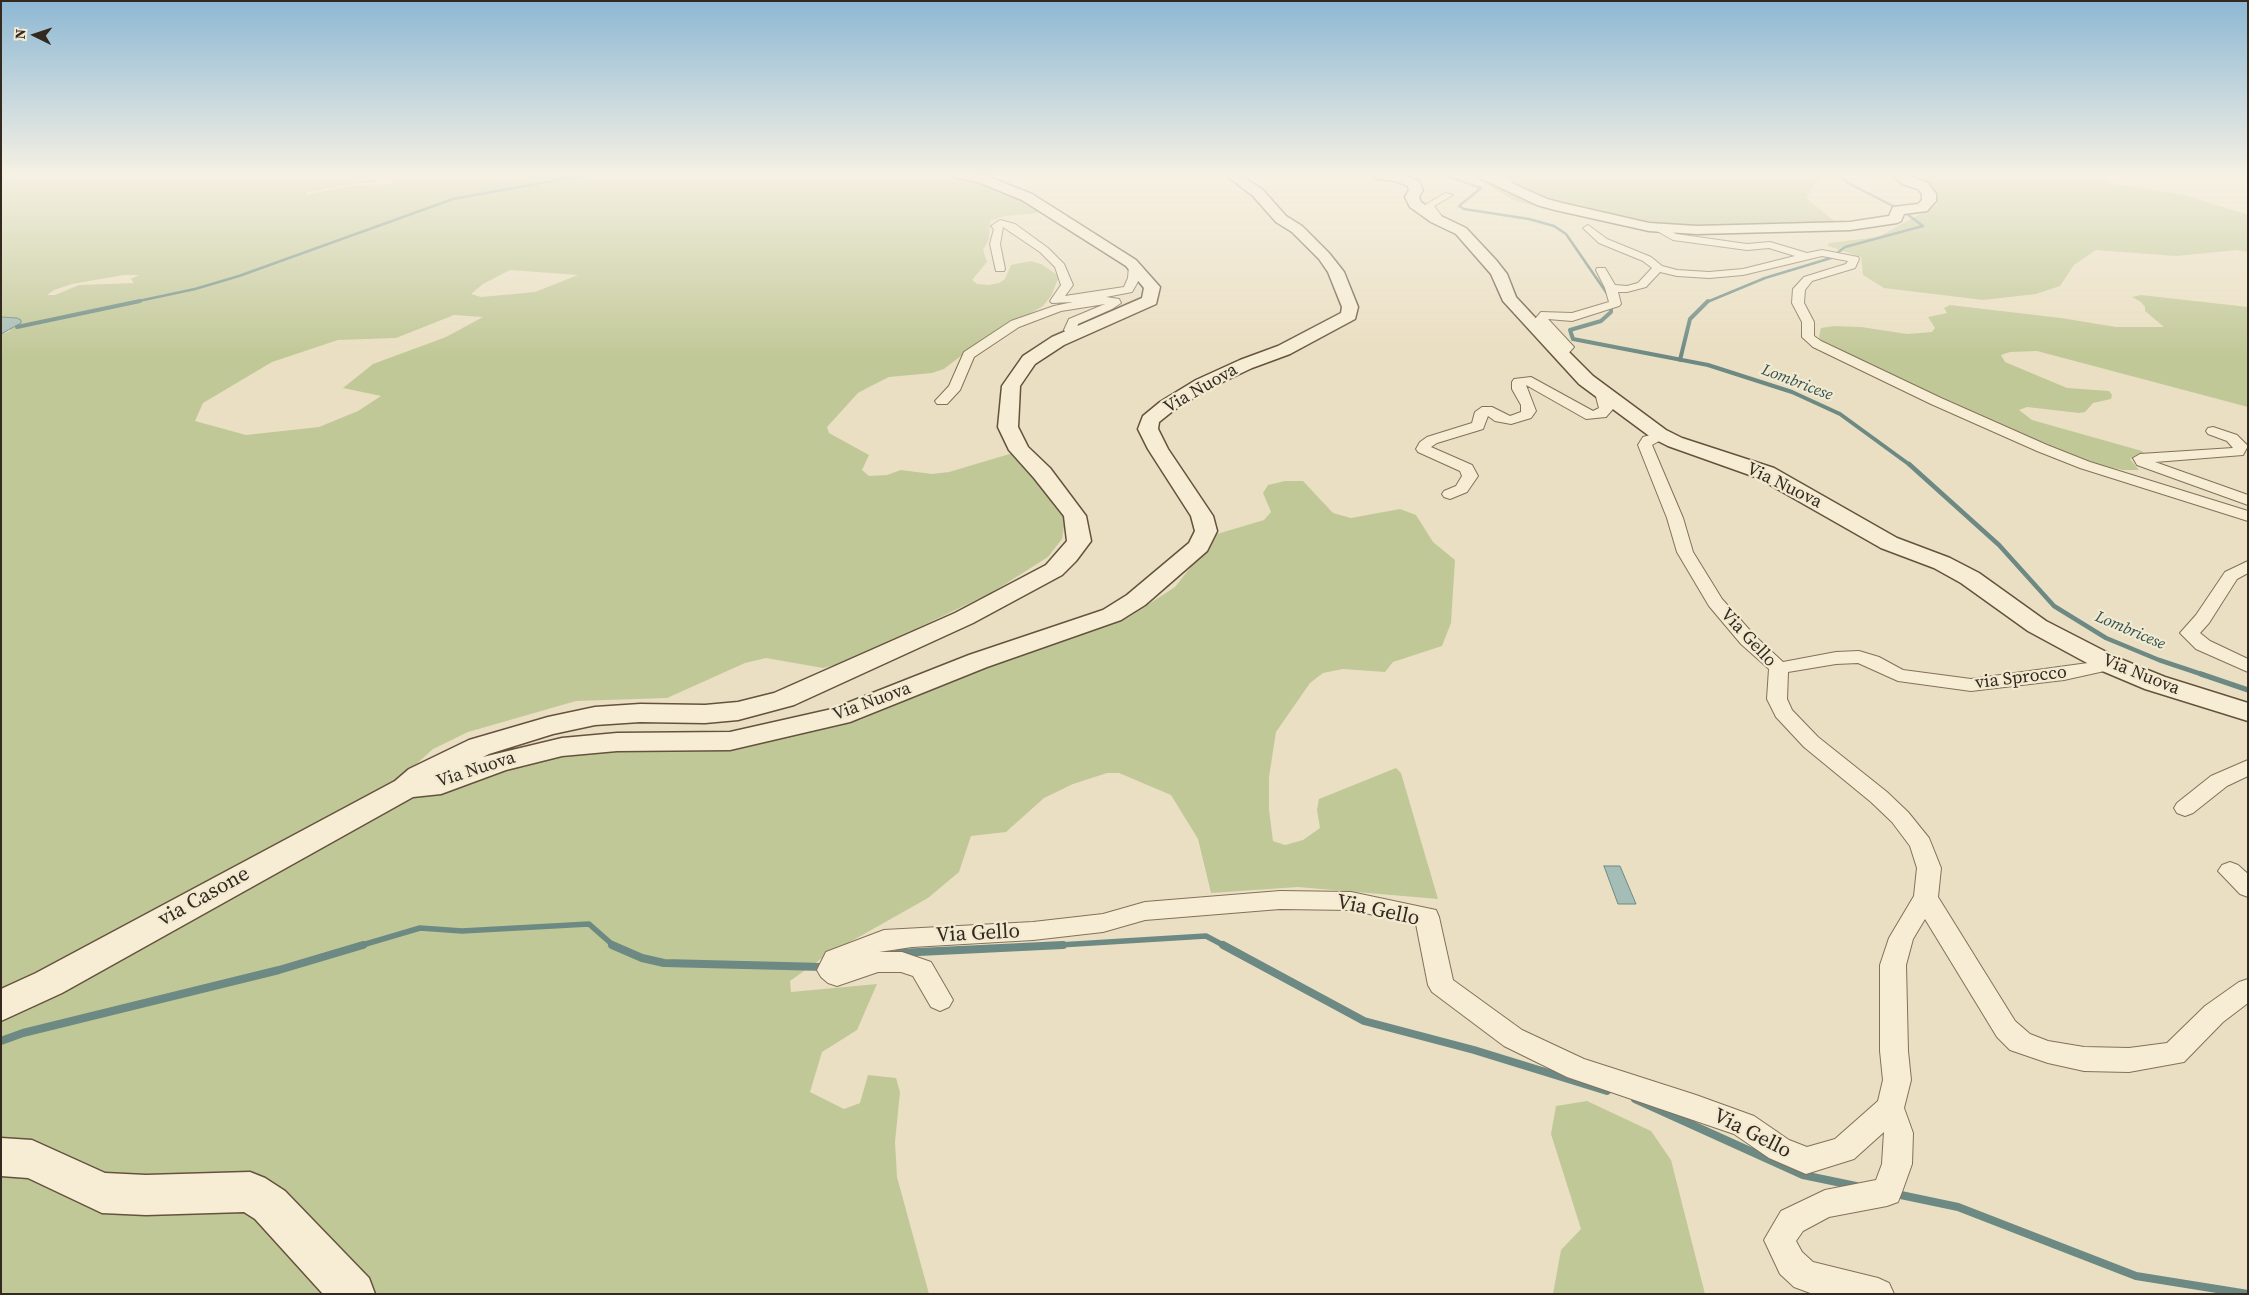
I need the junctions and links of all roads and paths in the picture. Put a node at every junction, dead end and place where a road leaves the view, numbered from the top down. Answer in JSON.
{"nodes":[{"id":1,"x":997,"y":235,"type":"edge"},
{"id":2,"x":1021,"y":235,"type":"edge"},
{"id":3,"x":1087,"y":235,"type":"edge"},
{"id":4,"x":1303,"y":235,"type":"edge"},
{"id":5,"x":1466,"y":235,"type":"edge"},
{"id":6,"x":1597,"y":235,"type":"edge"},
{"id":7,"x":1671,"y":235,"type":"edge"},
{"id":8,"x":1831,"y":254,"type":"joint"},
{"id":9,"x":1809,"y":257,"type":"junction"},
{"id":10,"x":1134,"y":266,"type":"junction"},
{"id":11,"x":1658,"y":268,"type":"junction"},
{"id":12,"x":1000,"y":269,"type":"dead end"},
{"id":13,"x":1600,"y":270,"type":"dead end"},
{"id":14,"x":1611,"y":288,"type":"junction"},
{"id":15,"x":1627,"y":289,"type":"junction"},
{"id":16,"x":1635,"y":299,"type":"dead end"},
{"id":17,"x":1076,"y":333,"type":"junction"},
{"id":18,"x":1562,"y":353,"type":"junction"},
{"id":19,"x":1602,"y":393,"type":"junction"},
{"id":20,"x":942,"y":401,"type":"dead end"},
{"id":21,"x":2213,"y":431,"type":"dead end"},
{"id":22,"x":1668,"y":439,"type":"junction"},
{"id":23,"x":1450,"y":494,"type":"dead end"},
{"id":24,"x":2248,"y":500,"type":"edge"},
{"id":25,"x":2248,"y":516,"type":"edge"},
{"id":26,"x":2248,"y":566,"type":"edge"},
{"id":27,"x":2089,"y":653,"type":"junction"},
{"id":28,"x":2248,"y":666,"type":"edge"},
{"id":29,"x":1778,"y":668,"type":"junction"},
{"id":30,"x":2248,"y":712,"type":"edge"},
{"id":31,"x":2248,"y":767,"type":"edge"},
{"id":32,"x":406,"y":788,"type":"junction"},
{"id":33,"x":2184,"y":808,"type":"dead end"},
{"id":34,"x":2230,"y":871,"type":"dead end"},
{"id":35,"x":2248,"y":888,"type":"edge"},
{"id":36,"x":1926,"y":897,"type":"junction"},
{"id":37,"x":832,"y":965,"type":"joint"},
{"id":38,"x":2248,"y":989,"type":"edge"},
{"id":39,"x":940,"y":1000,"type":"dead end"},
{"id":40,"x":1,"y":1006,"type":"edge"},
{"id":41,"x":1890,"y":1108,"type":"junction"},
{"id":42,"x":1,"y":1157,"type":"edge"},
{"id":43,"x":353,"y":1294,"type":"edge"},
{"id":44,"x":1878,"y":1294,"type":"edge"}],
"edges":[{"from":1,"to":12,"type":"street"},
{"from":2,"to":10,"type":"street"},
{"from":3,"to":10,"type":"street","name":"Via Nuova"},
{"from":4,"to":32,"type":"street","name":"Via Nuova"},
{"from":5,"to":18,"type":"street","name":"Via Nuova"},
{"from":6,"to":11,"type":"street"},
{"from":7,"to":9,"type":"street"},
{"from":8,"to":9,"type":"street"},
{"from":8,"to":25,"type":"street"},
{"from":9,"to":11,"type":"street"},
{"from":10,"to":17,"type":"street","name":"Via Nuova"},
{"from":11,"to":15,"type":"street"},
{"from":13,"to":14,"type":"street"},
{"from":14,"to":15,"type":"street"},
{"from":14,"to":18,"type":"street"},
{"from":15,"to":16,"type":"street"},
{"from":17,"to":20,"type":"street"},
{"from":17,"to":32,"type":"street","name":"Via Nuova"},
{"from":18,"to":19,"type":"street","name":"Via Nuova"},
{"from":19,"to":22,"type":"street","name":"Via Nuova"},
{"from":19,"to":23,"type":"street"},
{"from":21,"to":24,"type":"street"},
{"from":22,"to":27,"type":"street","name":"Via Nuova"},
{"from":22,"to":29,"type":"street","name":"Via Gello"},
{"from":26,"to":28,"type":"street"},
{"from":27,"to":29,"type":"street","name":"via Sprocco"},
{"from":27,"to":30,"type":"street","name":"Via Nuova"},
{"from":29,"to":36,"type":"street","name":"Via Gello"},
{"from":31,"to":33,"type":"street"},
{"from":32,"to":40,"type":"street","name":"via Casone"},
{"from":34,"to":35,"type":"street"},
{"from":36,"to":38,"type":"street"},
{"from":36,"to":41,"type":"street","name":"Via Gello"},
{"from":37,"to":39,"type":"street","name":"Via Gello"},
{"from":37,"to":41,"type":"street","name":"Via Gello"},
{"from":41,"to":44,"type":"street"},
{"from":42,"to":43,"type":"street"}]}
